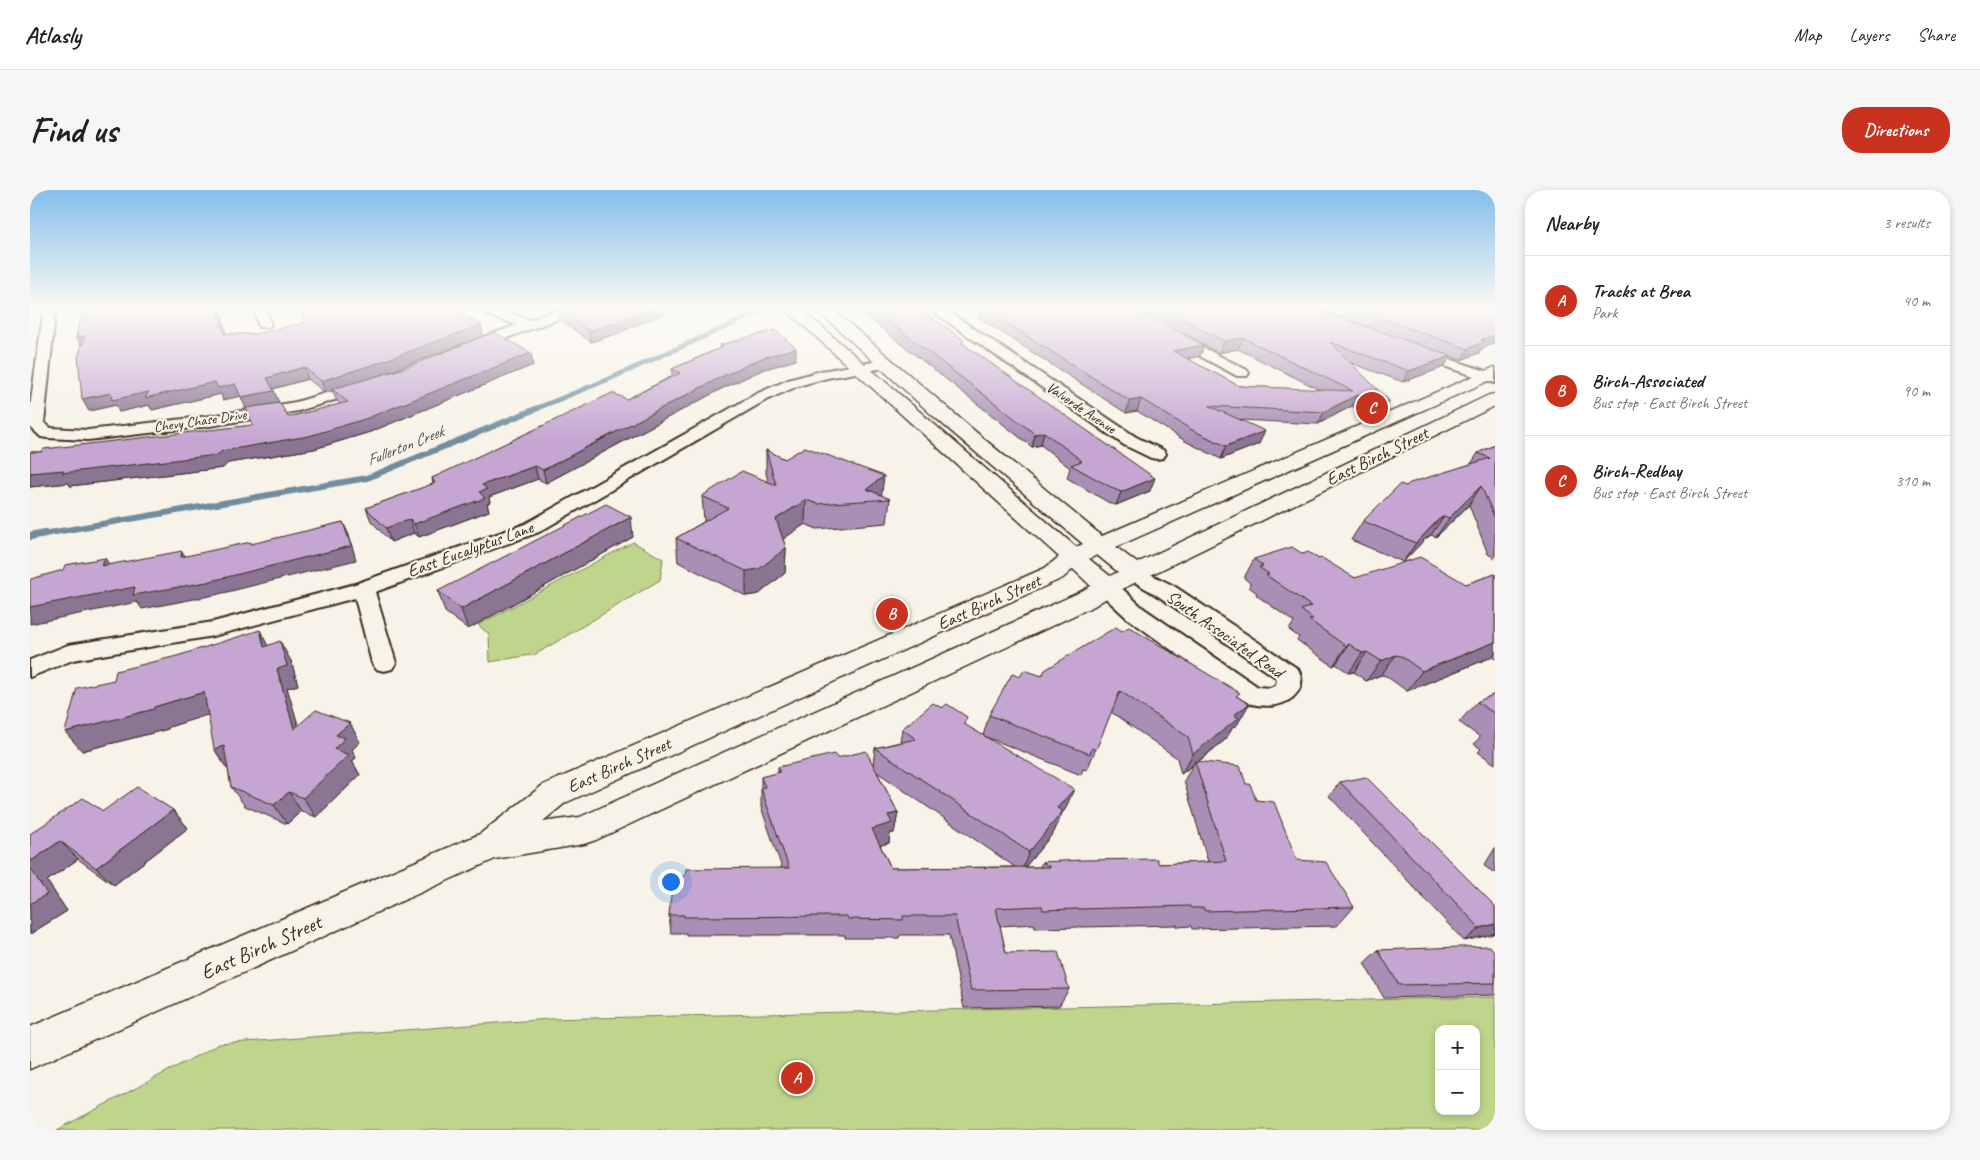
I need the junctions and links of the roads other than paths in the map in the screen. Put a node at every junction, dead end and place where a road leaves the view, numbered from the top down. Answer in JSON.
{"nodes":[{"id":1,"x":45,"y":352,"type":"edge"},
{"id":2,"x":458,"y":352,"type":"edge"},
{"id":3,"x":841,"y":352,"type":"edge"},
{"id":4,"x":871,"y":352,"type":"edge"},
{"id":5,"x":999,"y":352,"type":"edge"},
{"id":6,"x":1203,"y":352,"type":"edge"},
{"id":7,"x":1418,"y":352,"type":"edge"},
{"id":8,"x":453,"y":354,"type":"edge"},
{"id":9,"x":885,"y":364,"type":"junction"},
{"id":10,"x":859,"y":368,"type":"junction"},
{"id":11,"x":1242,"y":373,"type":"dead end"},
{"id":12,"x":1492,"y":375,"type":"edge"},
{"id":13,"x":384,"y":380,"type":"edge"},
{"id":14,"x":1495,"y":399,"type":"edge"},
{"id":15,"x":1157,"y":454,"type":"dead end"},
{"id":16,"x":1100,"y":545,"type":"junction"},
{"id":17,"x":1073,"y":557,"type":"junction"},
{"id":18,"x":1135,"y":574,"type":"junction"},
{"id":19,"x":1107,"y":587,"type":"junction"},
{"id":20,"x":363,"y":589,"type":"junction"},
{"id":21,"x":384,"y":663,"type":"dead end"},
{"id":22,"x":30,"y":669,"type":"edge"},
{"id":23,"x":491,"y":845,"type":"junction"},
{"id":24,"x":30,"y":1048,"type":"edge"}],
"edges":[{"from":1,"to":13,"type":"street","name":"Chevy Chase Drive"},
{"from":2,"to":8,"type":"street"},
{"from":3,"to":10,"type":"street","name":"South Associated Road"},
{"from":4,"to":9,"type":"street","name":"South Associated Road"},
{"from":5,"to":15,"type":"street","name":"Valverde Avenue"},
{"from":6,"to":11,"type":"street"},
{"from":7,"to":12,"type":"street"},
{"from":9,"to":10,"type":"street","name":"East Eucalyptus Lane"},
{"from":9,"to":16,"type":"street","name":"South Associated Road"},
{"from":10,"to":17,"type":"street","name":"South Associated Road"},
{"from":10,"to":20,"type":"street","name":"East Eucalyptus Lane"},
{"from":12,"to":16,"type":"street","name":"East Birch Street"},
{"from":14,"to":18,"type":"street","name":"East Birch Street"},
{"from":16,"to":17,"type":"street","name":"East Birch Street"},
{"from":16,"to":18,"type":"street","name":"South Associated Road"},
{"from":17,"to":19,"type":"street","name":"South Associated Road"},
{"from":17,"to":23,"type":"street","name":"East Birch Street"},
{"from":18,"to":19,"type":"street","name":"East Birch Street"},
{"from":18,"to":19,"type":"street","name":"South Associated Road"},
{"from":19,"to":23,"type":"street","name":"East Birch Street"},
{"from":20,"to":21,"type":"street"},
{"from":20,"to":22,"type":"street","name":"East Eucalyptus Lane"},
{"from":23,"to":24,"type":"street","name":"East Birch Street"}]}
